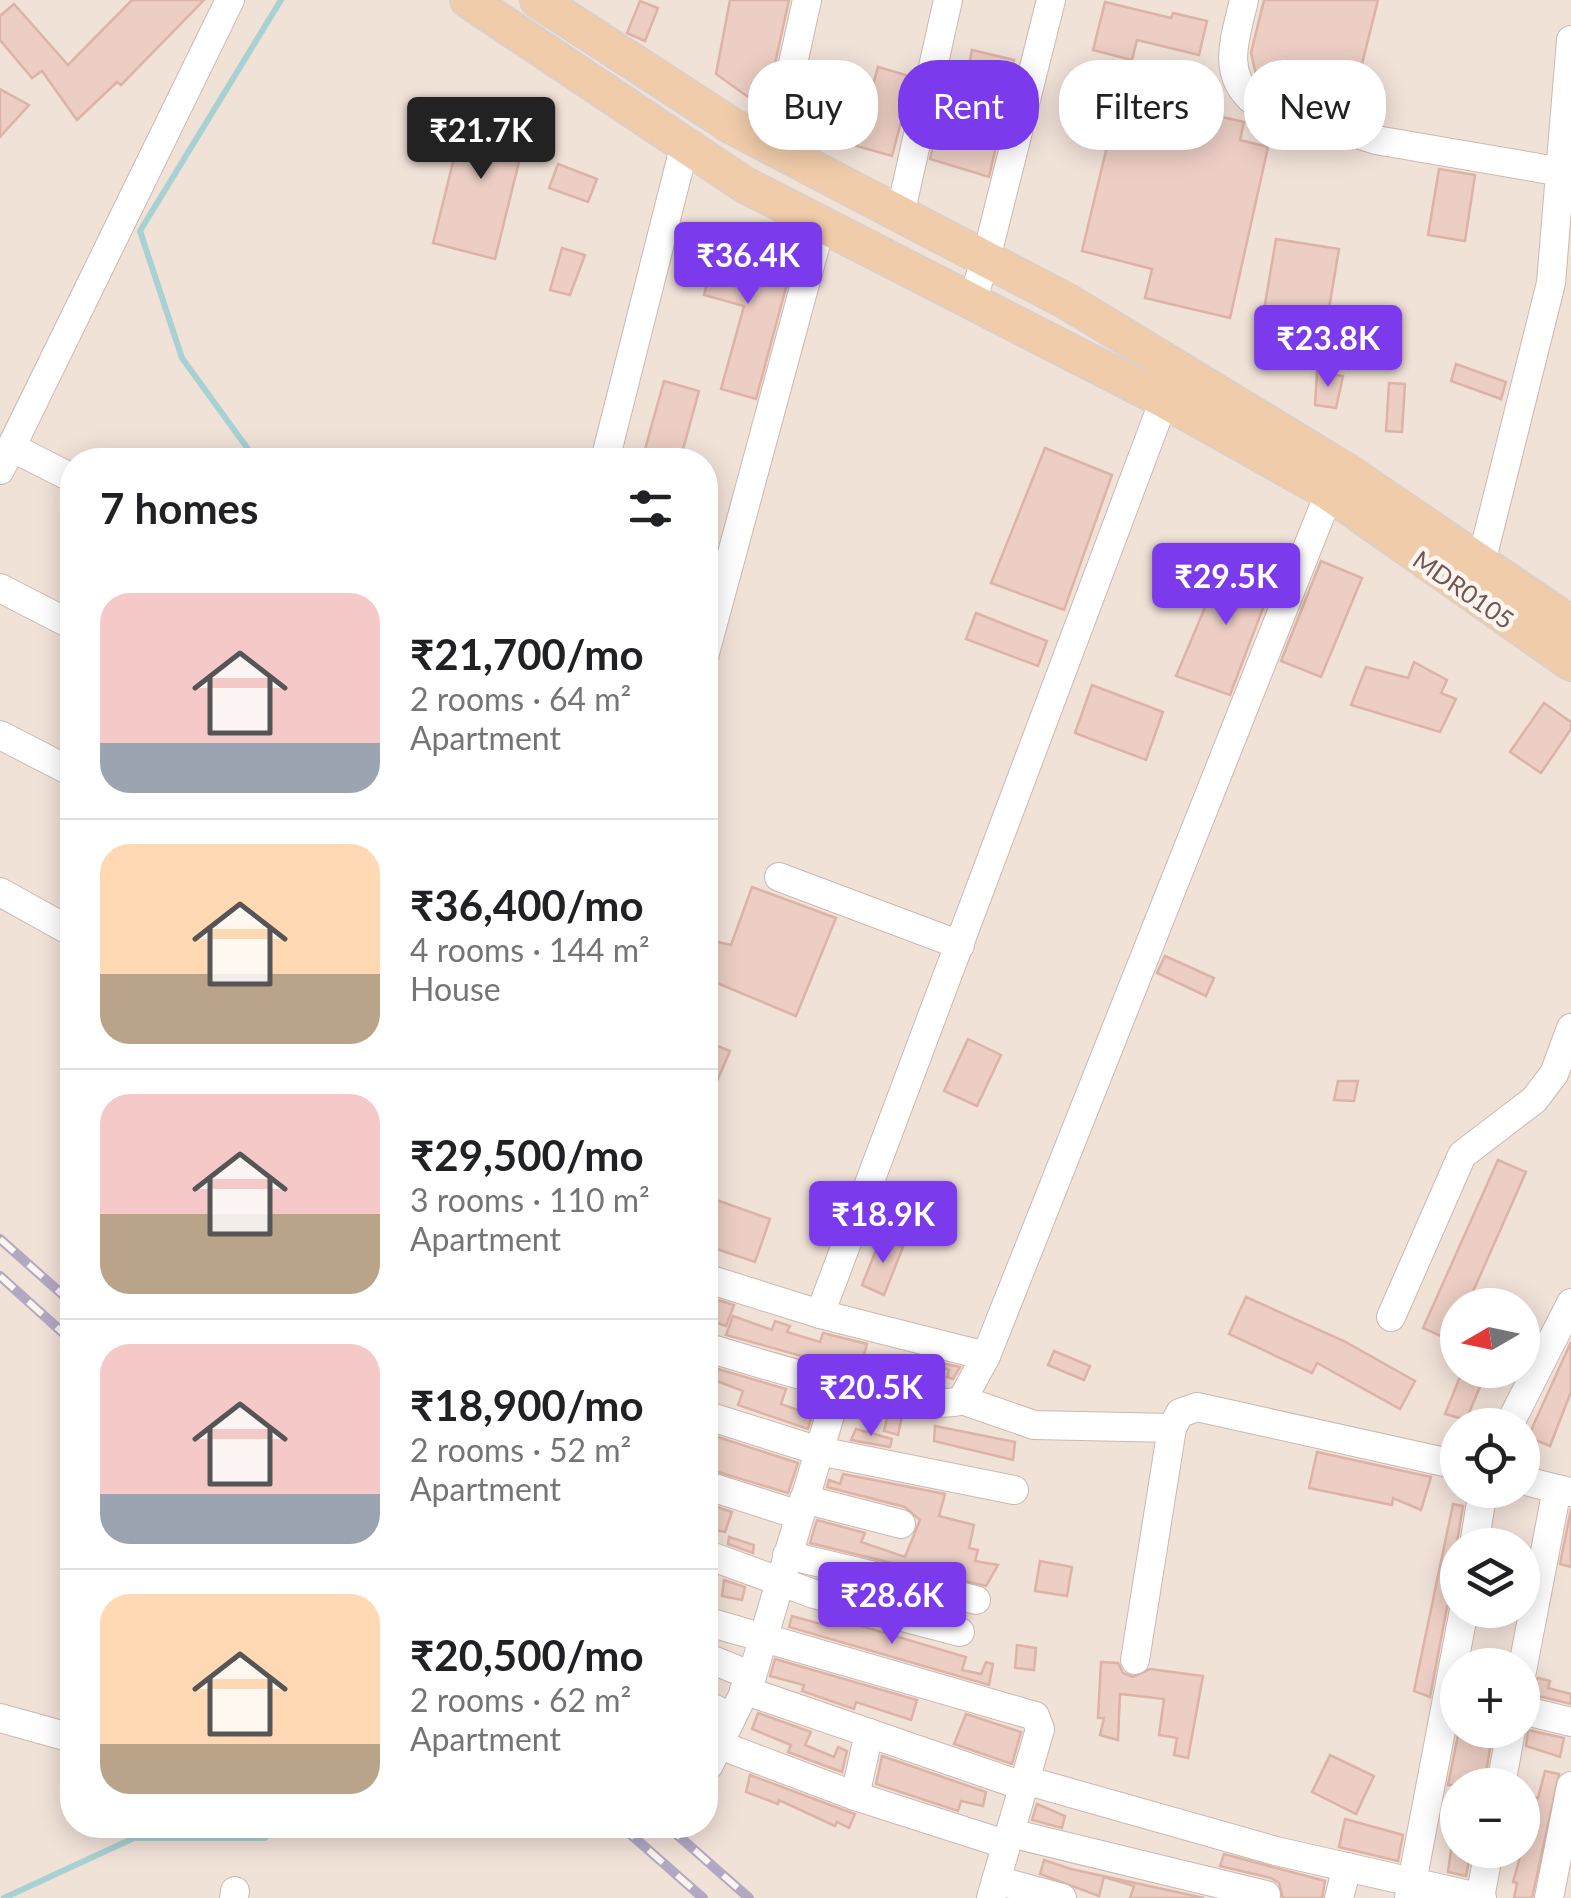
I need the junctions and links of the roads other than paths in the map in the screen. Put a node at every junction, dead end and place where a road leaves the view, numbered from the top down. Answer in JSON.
{"nodes":[{"id":1,"x":230,"y":0,"type":"edge"},
{"id":2,"x":468,"y":0,"type":"edge"},
{"id":3,"x":538,"y":0,"type":"edge"},
{"id":4,"x":807,"y":0,"type":"edge"},
{"id":5,"x":948,"y":0,"type":"edge"},
{"id":6,"x":1051,"y":0,"type":"edge"},
{"id":7,"x":1244,"y":0,"type":"edge"},
{"id":8,"x":1571,"y":40,"type":"edge"},
{"id":9,"x":794,"y":60,"type":"edge"},
{"id":10,"x":748,"y":133,"type":"edge"},
{"id":11,"x":684,"y":148,"type":"junction"},
{"id":12,"x":774,"y":150,"type":"edge"},
{"id":13,"x":1562,"y":172,"type":"junction"},
{"id":14,"x":900,"y":215,"type":"junction"},
{"id":15,"x":822,"y":222,"type":"junction"},
{"id":16,"x":986,"y":259,"type":"junction"},
{"id":17,"x":972,"y":300,"type":"junction"},
{"id":18,"x":1164,"y":400,"type":"junction"},
{"id":19,"x":608,"y":448,"type":"edge"},
{"id":20,"x":6,"y":459,"type":"edge"},
{"id":21,"x":60,"y":475,"type":"edge"},
{"id":22,"x":1334,"y":480,"type":"junction"},
{"id":23,"x":1481,"y":563,"type":"junction"},
{"id":24,"x":0,"y":588,"type":"edge"},
{"id":25,"x":718,"y":605,"type":"edge"},
{"id":26,"x":60,"y":619,"type":"edge"},
{"id":27,"x":1571,"y":624,"type":"edge"},
{"id":28,"x":1571,"y":663,"type":"edge"},
{"id":29,"x":0,"y":735,"type":"edge"},
{"id":30,"x":60,"y":766,"type":"edge"},
{"id":31,"x":780,"y":877,"type":"dead end"},
{"id":32,"x":0,"y":892,"type":"edge"},
{"id":33,"x":60,"y":925,"type":"edge"},
{"id":34,"x":960,"y":945,"type":"junction"},
{"id":35,"x":1571,"y":1028,"type":"edge"},
{"id":36,"x":718,"y":1282,"type":"edge"},
{"id":37,"x":1571,"y":1303,"type":"edge"},
{"id":38,"x":820,"y":1314,"type":"junction"},
{"id":39,"x":1391,"y":1317,"type":"dead end"},
{"id":40,"x":718,"y":1351,"type":"edge"},
{"id":41,"x":986,"y":1356,"type":"junction"},
{"id":42,"x":839,"y":1385,"type":"junction"},
{"id":43,"x":962,"y":1400,"type":"junction"},
{"id":44,"x":1518,"y":1408,"type":"edge"},
{"id":45,"x":718,"y":1419,"type":"edge"},
{"id":46,"x":1172,"y":1428,"type":"junction"},
{"id":47,"x":819,"y":1451,"type":"junction"},
{"id":48,"x":1440,"y":1461,"type":"edge"},
{"id":49,"x":718,"y":1488,"type":"edge"},
{"id":50,"x":1014,"y":1490,"type":"dead end"},
{"id":51,"x":1564,"y":1491,"type":"edge"},
{"id":52,"x":802,"y":1507,"type":"junction"},
{"id":53,"x":901,"y":1524,"type":"dead end"},
{"id":54,"x":718,"y":1556,"type":"edge"},
{"id":55,"x":783,"y":1567,"type":"junction"},
{"id":56,"x":976,"y":1600,"type":"dead end"},
{"id":57,"x":718,"y":1625,"type":"edge"},
{"id":58,"x":960,"y":1632,"type":"dead end"},
{"id":59,"x":762,"y":1638,"type":"junction"},
{"id":60,"x":1527,"y":1648,"type":"edge"},
{"id":61,"x":1135,"y":1660,"type":"dead end"},
{"id":62,"x":718,"y":1665,"type":"edge"},
{"id":63,"x":748,"y":1683,"type":"junction"},
{"id":64,"x":718,"y":1710,"type":"edge"},
{"id":65,"x":1540,"y":1714,"type":"edge"},
{"id":66,"x":0,"y":1718,"type":"edge"},
{"id":67,"x":1571,"y":1722,"type":"edge"},
{"id":68,"x":869,"y":1734,"type":"junction"},
{"id":69,"x":60,"y":1735,"type":"edge"},
{"id":70,"x":1442,"y":1748,"type":"edge"},
{"id":71,"x":718,"y":1755,"type":"edge"},
{"id":72,"x":1024,"y":1783,"type":"junction"},
{"id":73,"x":1571,"y":1786,"type":"edge"},
{"id":74,"x":855,"y":1796,"type":"junction"},
{"id":75,"x":1008,"y":1838,"type":"junction"},
{"id":76,"x":1276,"y":1851,"type":"junction"},
{"id":77,"x":1346,"y":1867,"type":"junction"},
{"id":78,"x":1486,"y":1868,"type":"edge"},
{"id":79,"x":993,"y":1889,"type":"edge"},
{"id":80,"x":1411,"y":1890,"type":"edge"},
{"id":81,"x":1265,"y":1897,"type":"edge"},
{"id":82,"x":1062,"y":1898,"type":"edge"},
{"id":83,"x":1339,"y":1898,"type":"edge"},
{"id":84,"x":1481,"y":1898,"type":"edge"},
{"id":85,"x":1549,"y":1898,"type":"edge"}],
"edges":[{"from":1,"to":20,"type":"street"},
{"from":2,"to":11,"type":"main road","number":"MDR0105"},
{"from":3,"to":10,"type":"main road","number":"MDR0105"},
{"from":4,"to":9,"type":"street"},
{"from":5,"to":14,"type":"street"},
{"from":6,"to":16,"type":"street"},
{"from":7,"to":13,"type":"street"},
{"from":8,"to":13,"type":"street"},
{"from":11,"to":15,"type":"main road","number":"MDR0105"},
{"from":11,"to":19,"type":"street"},
{"from":12,"to":14,"type":"main road","number":"MDR0105"},
{"from":13,"to":23,"type":"street"},
{"from":14,"to":16,"type":"main road","number":"MDR0105"},
{"from":15,"to":17,"type":"main road","number":"MDR0105"},
{"from":15,"to":25,"type":"street"},
{"from":16,"to":17,"type":"street"},
{"from":16,"to":22,"type":"main road","number":"MDR0105"},
{"from":17,"to":18,"type":"main road","number":"MDR0105"},
{"from":18,"to":22,"type":"main road","number":"MDR0105"},
{"from":18,"to":34,"type":"street"},
{"from":20,"to":21,"type":"street"},
{"from":22,"to":23,"type":"main road","number":"MDR0105"},
{"from":22,"to":28,"type":"main road","name":"MDR0105","number":"MDR0105"},
{"from":22,"to":41,"type":"street"},
{"from":23,"to":27,"type":"main road","number":"MDR0105"},
{"from":24,"to":26,"type":"street"},
{"from":29,"to":30,"type":"street"},
{"from":31,"to":34,"type":"street"},
{"from":32,"to":33,"type":"street"},
{"from":34,"to":38,"type":"street"},
{"from":35,"to":39,"type":"street"},
{"from":36,"to":38,"type":"street"},
{"from":37,"to":44,"type":"street"},
{"from":38,"to":41,"type":"street"},
{"from":40,"to":42,"type":"street"},
{"from":41,"to":43,"type":"street"},
{"from":42,"to":43,"type":"street"},
{"from":42,"to":47,"type":"street"},
{"from":43,"to":46,"type":"street"},
{"from":45,"to":47,"type":"street"},
{"from":46,"to":48,"type":"street"},
{"from":46,"to":61,"type":"street"},
{"from":47,"to":50,"type":"street"},
{"from":47,"to":52,"type":"street"},
{"from":49,"to":52,"type":"street"},
{"from":51,"to":60,"type":"street"},
{"from":52,"to":53,"type":"street"},
{"from":52,"to":55,"type":"street"},
{"from":54,"to":55,"type":"street"},
{"from":55,"to":56,"type":"street"},
{"from":55,"to":58,"type":"street"},
{"from":55,"to":59,"type":"street"},
{"from":57,"to":59,"type":"street"},
{"from":59,"to":63,"type":"street"},
{"from":59,"to":72,"type":"street"},
{"from":62,"to":63,"type":"street"},
{"from":63,"to":64,"type":"street"},
{"from":63,"to":68,"type":"street"},
{"from":65,"to":67,"type":"street"},
{"from":66,"to":69,"type":"street"},
{"from":68,"to":72,"type":"street"},
{"from":68,"to":74,"type":"street"},
{"from":70,"to":80,"type":"street"},
{"from":71,"to":74,"type":"street"},
{"from":72,"to":75,"type":"street"},
{"from":72,"to":76,"type":"street"},
{"from":73,"to":85,"type":"street"},
{"from":74,"to":75,"type":"street"},
{"from":75,"to":79,"type":"street"},
{"from":75,"to":81,"type":"street"},
{"from":76,"to":77,"type":"street"},
{"from":76,"to":81,"type":"street"},
{"from":77,"to":80,"type":"street"},
{"from":77,"to":83,"type":"street"},
{"from":78,"to":84,"type":"street"},
{"from":79,"to":82,"type":"street"},
{"from":80,"to":84,"type":"street"}]}
